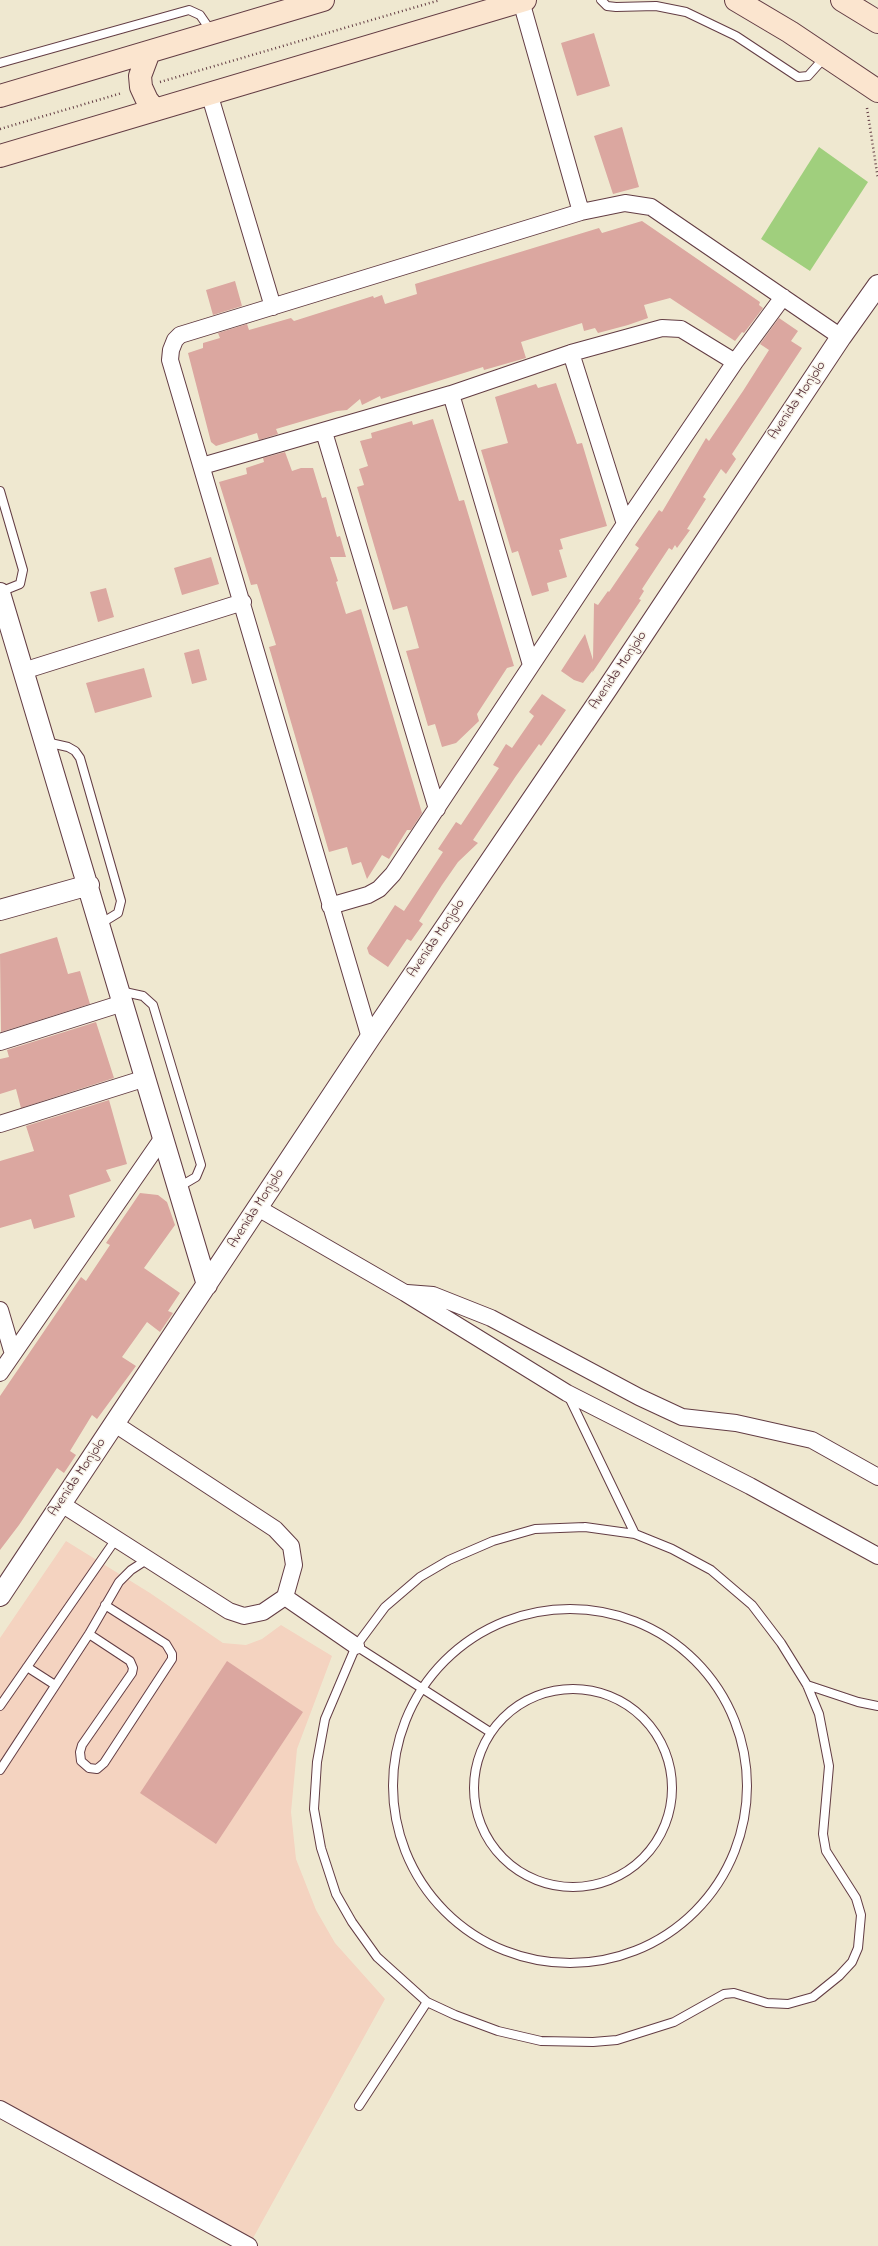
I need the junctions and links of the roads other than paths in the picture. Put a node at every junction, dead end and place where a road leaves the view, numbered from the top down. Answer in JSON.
{"nodes":[{"id":1,"x":323,"y":0,"type":"edge"},
{"id":2,"x":601,"y":0,"type":"edge"},
{"id":3,"x":736,"y":0,"type":"edge"},
{"id":4,"x":523,"y":1,"type":"edge"},
{"id":5,"x":850,"y":2,"type":"edge"},
{"id":6,"x":282,"y":6,"type":"edge"},
{"id":7,"x":878,"y":22,"type":"edge"},
{"id":8,"x":213,"y":33,"type":"junction"},
{"id":9,"x":150,"y":52,"type":"junction"},
{"id":10,"x":827,"y":56,"type":"junction"},
{"id":11,"x":0,"y":63,"type":"edge"},
{"id":12,"x":876,"y":89,"type":"edge"},
{"id":13,"x":209,"y":93,"type":"junction"},
{"id":14,"x":0,"y":96,"type":"edge"},
{"id":15,"x":155,"y":110,"type":"junction"},
{"id":16,"x":0,"y":156,"type":"edge"},
{"id":17,"x":581,"y":212,"type":"junction"},
{"id":18,"x":878,"y":285,"type":"edge"},
{"id":19,"x":783,"y":297,"type":"junction"},
{"id":20,"x":273,"y":307,"type":"junction"},
{"id":21,"x":841,"y":337,"type":"junction"},
{"id":22,"x":571,"y":354,"type":"junction"},
{"id":23,"x":735,"y":362,"type":"junction"},
{"id":24,"x":451,"y":394,"type":"junction"},
{"id":25,"x":324,"y":432,"type":"junction"},
{"id":26,"x":202,"y":466,"type":"junction"},
{"id":27,"x":0,"y":491,"type":"edge"},
{"id":28,"x":625,"y":524,"type":"junction"},
{"id":29,"x":0,"y":592,"type":"edge"},
{"id":30,"x":242,"y":602,"type":"junction"},
{"id":31,"x":531,"y":665,"type":"junction"},
{"id":32,"x":23,"y":671,"type":"junction"},
{"id":33,"x":44,"y":741,"type":"junction"},
{"id":34,"x":437,"y":809,"type":"junction"},
{"id":35,"x":89,"y":885,"type":"junction"},
{"id":36,"x":330,"y":906,"type":"junction"},
{"id":37,"x":0,"y":910,"type":"edge"},
{"id":38,"x":100,"y":924,"type":"junction"},
{"id":39,"x":121,"y":997,"type":"junction"},
{"id":40,"x":370,"y":1038,"type":"junction"},
{"id":41,"x":0,"y":1042,"type":"edge"},
{"id":42,"x":146,"y":1078,"type":"junction"},
{"id":43,"x":0,"y":1124,"type":"edge"},
{"id":44,"x":164,"y":1136,"type":"junction"},
{"id":45,"x":179,"y":1187,"type":"junction"},
{"id":46,"x":258,"y":1208,"type":"junction"},
{"id":47,"x":207,"y":1285,"type":"junction"},
{"id":48,"x":405,"y":1293,"type":"junction"},
{"id":49,"x":0,"y":1310,"type":"edge"},
{"id":50,"x":13,"y":1354,"type":"junction"},
{"id":51,"x":0,"y":1372,"type":"edge"},
{"id":52,"x":567,"y":1393,"type":"junction"},
{"id":53,"x":115,"y":1424,"type":"junction"},
{"id":54,"x":878,"y":1477,"type":"edge"},
{"id":55,"x":60,"y":1503,"type":"junction"},
{"id":56,"x":635,"y":1534,"type":"junction"},
{"id":57,"x":116,"y":1539,"type":"junction"},
{"id":58,"x":878,"y":1556,"type":"edge"},
{"id":59,"x":148,"y":1559,"type":"junction"},
{"id":60,"x":2,"y":1588,"type":"edge"},
{"id":61,"x":285,"y":1597,"type":"junction"},
{"id":62,"x":105,"y":1605,"type":"junction"},
{"id":63,"x":89,"y":1634,"type":"junction"},
{"id":64,"x":356,"y":1646,"type":"junction"},
{"id":65,"x":27,"y":1667,"type":"junction"},
{"id":66,"x":55,"y":1685,"type":"junction"},
{"id":67,"x":807,"y":1685,"type":"junction"},
{"id":68,"x":421,"y":1689,"type":"junction"},
{"id":69,"x":0,"y":1706,"type":"edge"},
{"id":70,"x":878,"y":1706,"type":"edge"},
{"id":71,"x":490,"y":1732,"type":"junction"},
{"id":72,"x":0,"y":1770,"type":"edge"},
{"id":73,"x":428,"y":2002,"type":"junction"},
{"id":74,"x":359,"y":2106,"type":"dead end"},
{"id":75,"x":0,"y":2109,"type":"edge"},
{"id":76,"x":249,"y":2246,"type":"edge"}],
"edges":[{"from":1,"to":6,"type":"main road"},
{"from":2,"to":10,"type":"lane"},
{"from":3,"to":10,"type":"main road"},
{"from":4,"to":13,"type":"main road"},
{"from":4,"to":17,"type":"street"},
{"from":5,"to":7,"type":"main road"},
{"from":6,"to":8,"type":"main road"},
{"from":8,"to":9,"type":"main road"},
{"from":8,"to":11,"type":"lane"},
{"from":9,"to":14,"type":"main road"},
{"from":9,"to":15,"type":"main road"},
{"from":10,"to":12,"type":"main road"},
{"from":13,"to":15,"type":"main road"},
{"from":13,"to":20,"type":"street"},
{"from":15,"to":16,"type":"main road"},
{"from":17,"to":19,"type":"street"},
{"from":17,"to":20,"type":"street"},
{"from":18,"to":21,"type":"street","name":"Avenida Monjolo"},
{"from":19,"to":21,"type":"street"},
{"from":19,"to":23,"type":"street"},
{"from":20,"to":26,"type":"street"},
{"from":21,"to":40,"type":"street","name":"Avenida Monjolo"},
{"from":22,"to":23,"type":"street"},
{"from":22,"to":24,"type":"street"},
{"from":22,"to":28,"type":"street"},
{"from":23,"to":28,"type":"street"},
{"from":24,"to":25,"type":"street"},
{"from":24,"to":31,"type":"street"},
{"from":25,"to":26,"type":"street"},
{"from":25,"to":34,"type":"street"},
{"from":26,"to":30,"type":"street"},
{"from":27,"to":29,"type":"lane"},
{"from":28,"to":31,"type":"street"},
{"from":29,"to":32,"type":"street"},
{"from":30,"to":32,"type":"street"},
{"from":30,"to":36,"type":"street"},
{"from":31,"to":34,"type":"street"},
{"from":32,"to":33,"type":"street"},
{"from":33,"to":35,"type":"street"},
{"from":33,"to":38,"type":"lane"},
{"from":34,"to":36,"type":"street"},
{"from":35,"to":37,"type":"street"},
{"from":35,"to":38,"type":"street"},
{"from":36,"to":40,"type":"street"},
{"from":38,"to":39,"type":"street"},
{"from":39,"to":41,"type":"street"},
{"from":39,"to":42,"type":"street"},
{"from":39,"to":45,"type":"lane"},
{"from":40,"to":46,"type":"street","name":"Avenida Monjolo"},
{"from":42,"to":43,"type":"street"},
{"from":42,"to":44,"type":"street"},
{"from":44,"to":45,"type":"street"},
{"from":44,"to":50,"type":"street"},
{"from":45,"to":47,"type":"street"},
{"from":46,"to":47,"type":"street","name":"Avenida Monjolo"},
{"from":46,"to":48,"type":"street"},
{"from":47,"to":53,"type":"street","name":"Avenida Monjolo"},
{"from":48,"to":52,"type":"street"},
{"from":48,"to":54,"type":"street"},
{"from":49,"to":50,"type":"street"},
{"from":50,"to":51,"type":"street"},
{"from":52,"to":56,"type":"lane"},
{"from":52,"to":58,"type":"street"},
{"from":53,"to":55,"type":"street","name":"Avenida Monjolo"},
{"from":53,"to":61,"type":"street"},
{"from":55,"to":57,"type":"street"},
{"from":55,"to":60,"type":"street","name":"Avenida Monjolo"},
{"from":56,"to":64,"type":"lane"},
{"from":56,"to":67,"type":"lane"},
{"from":57,"to":59,"type":"street"},
{"from":57,"to":65,"type":"lane"},
{"from":59,"to":61,"type":"street"},
{"from":59,"to":62,"type":"lane"},
{"from":61,"to":64,"type":"street"},
{"from":62,"to":63,"type":"lane"},
{"from":62,"to":63,"type":"lane"},
{"from":63,"to":66,"type":"lane"},
{"from":64,"to":68,"type":"lane"},
{"from":64,"to":73,"type":"lane"},
{"from":65,"to":66,"type":"lane"},
{"from":65,"to":69,"type":"lane"},
{"from":66,"to":72,"type":"lane"},
{"from":67,"to":70,"type":"lane"},
{"from":67,"to":73,"type":"lane"},
{"from":68,"to":68,"type":"lane"},
{"from":68,"to":71,"type":"lane"},
{"from":71,"to":71,"type":"lane"},
{"from":73,"to":74,"type":"lane"},
{"from":75,"to":76,"type":"street"}]}
